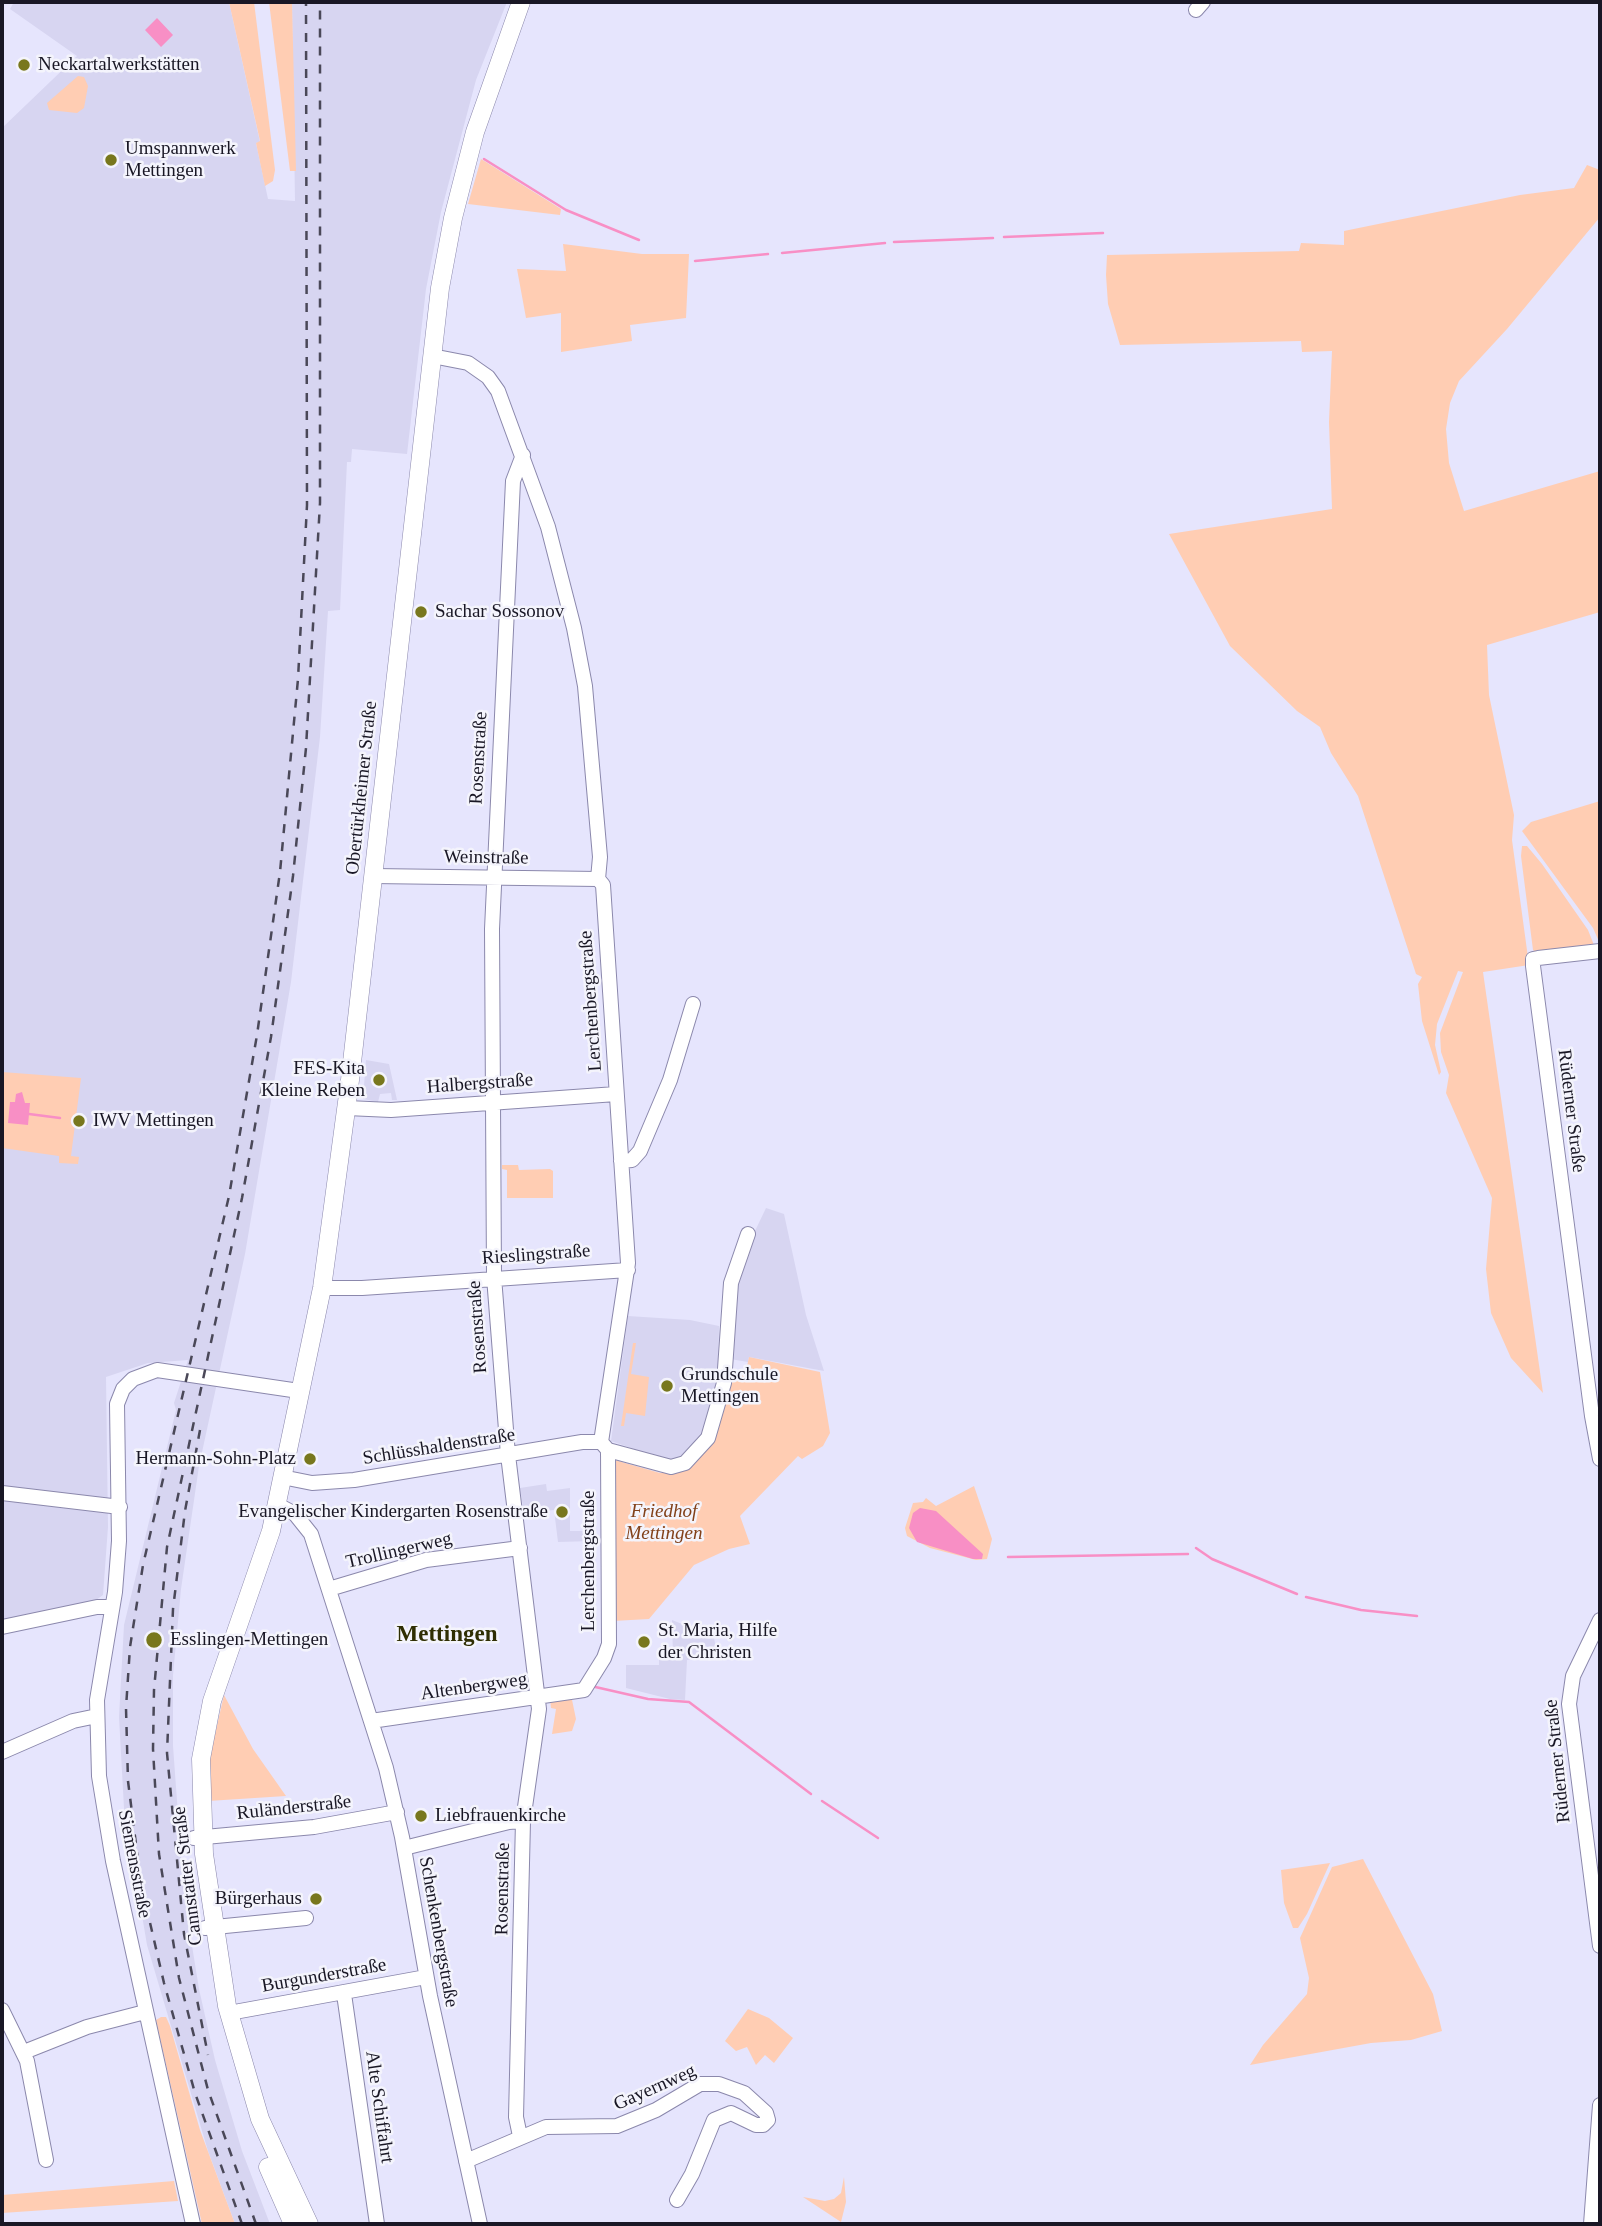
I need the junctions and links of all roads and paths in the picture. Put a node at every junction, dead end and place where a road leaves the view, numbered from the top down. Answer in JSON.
{"nodes":[{"id":1,"x":521,"y":2,"type":"edge"},
{"id":2,"x":432,"y":356,"type":"junction"},
{"id":3,"x":523,"y":455,"type":"junction"},
{"id":4,"x":373,"y":876,"type":"junction"},
{"id":5,"x":492,"y":877,"type":"junction"},
{"id":6,"x":598,"y":878,"type":"junction"},
{"id":7,"x":1600,"y":951,"type":"edge"},
{"id":8,"x":693,"y":1004,"type":"dead end"},
{"id":9,"x":616,"y":1094,"type":"junction"},
{"id":10,"x":493,"y":1103,"type":"junction"},
{"id":11,"x":347,"y":1108,"type":"junction"},
{"id":12,"x":621,"y":1161,"type":"junction"},
{"id":13,"x":748,"y":1234,"type":"dead end"},
{"id":14,"x":628,"y":1270,"type":"junction"},
{"id":15,"x":494,"y":1277,"type":"junction"},
{"id":16,"x":322,"y":1288,"type":"junction"},
{"id":17,"x":299,"y":1391,"type":"junction"},
{"id":18,"x":292,"y":1425,"type":"joint"},
{"id":19,"x":1598,"y":1428,"type":"edge"},
{"id":20,"x":605,"y":1446,"type":"junction"},
{"id":21,"x":508,"y":1455,"type":"junction"},
{"id":22,"x":1600,"y":1459,"type":"edge"},
{"id":23,"x":282,"y":1477,"type":"junction"},
{"id":24,"x":2,"y":1493,"type":"edge"},
{"id":25,"x":120,"y":1507,"type":"junction"},
{"id":26,"x":274,"y":1511,"type":"junction"},
{"id":27,"x":520,"y":1548,"type":"junction"},
{"id":28,"x":329,"y":1588,"type":"junction"},
{"id":29,"x":113,"y":1607,"type":"junction"},
{"id":30,"x":1600,"y":1620,"type":"edge"},
{"id":31,"x":2,"y":1627,"type":"edge"},
{"id":32,"x":582,"y":1691,"type":"joint"},
{"id":33,"x":538,"y":1698,"type":"junction"},
{"id":34,"x":97,"y":1716,"type":"junction"},
{"id":35,"x":371,"y":1721,"type":"junction"},
{"id":36,"x":2,"y":1752,"type":"edge"},
{"id":37,"x":397,"y":1812,"type":"junction"},
{"id":38,"x":523,"y":1821,"type":"junction"},
{"id":39,"x":198,"y":1837,"type":"junction"},
{"id":40,"x":404,"y":1848,"type":"junction"},
{"id":41,"x":306,"y":1918,"type":"dead end"},
{"id":42,"x":1598,"y":1918,"type":"edge"},
{"id":43,"x":209,"y":1927,"type":"junction"},
{"id":44,"x":1600,"y":1946,"type":"edge"},
{"id":45,"x":426,"y":1977,"type":"junction"},
{"id":46,"x":344,"y":1994,"type":"junction"},
{"id":47,"x":2,"y":2010,"type":"edge"},
{"id":48,"x":145,"y":2012,"type":"junction"},
{"id":49,"x":229,"y":2013,"type":"junction"},
{"id":50,"x":24,"y":2052,"type":"junction"},
{"id":51,"x":1600,"y":2105,"type":"edge"},
{"id":52,"x":520,"y":2136,"type":"junction"},
{"id":53,"x":46,"y":2160,"type":"dead end"},
{"id":54,"x":466,"y":2161,"type":"junction"},
{"id":55,"x":677,"y":2200,"type":"dead end"},
{"id":56,"x":193,"y":2224,"type":"edge"},
{"id":57,"x":293,"y":2224,"type":"edge"},
{"id":58,"x":309,"y":2224,"type":"edge"},
{"id":59,"x":377,"y":2224,"type":"edge"},
{"id":60,"x":480,"y":2224,"type":"edge"},
{"id":61,"x":1591,"y":2224,"type":"edge"}],
"edges":[{"from":1,"to":2,"type":"main road","name":"Obertürkheimer Straße"},
{"from":2,"to":3,"type":"street","name":"Lerchenbergstraße"},
{"from":2,"to":4,"type":"main road","name":"Obertürkheimer Straße"},
{"from":3,"to":5,"type":"street","name":"Rosenstraße"},
{"from":3,"to":6,"type":"street","name":"Lerchenbergstraße"},
{"from":4,"to":5,"type":"street","name":"Weinstraße"},
{"from":4,"to":11,"type":"main road","name":"Obertürkheimer Straße"},
{"from":5,"to":6,"type":"street","name":"Weinstraße"},
{"from":5,"to":10,"type":"street","name":"Rosenstraße"},
{"from":6,"to":9,"type":"street","name":"Lerchenbergstraße"},
{"from":7,"to":19,"type":"street","name":"Rüderner Straße"},
{"from":8,"to":12,"type":"street"},
{"from":9,"to":10,"type":"street","name":"Halbergstraße"},
{"from":9,"to":12,"type":"street","name":"Lerchenbergstraße"},
{"from":10,"to":11,"type":"street","name":"Halbergstraße"},
{"from":10,"to":15,"type":"street","name":"Rosenstraße"},
{"from":11,"to":16,"type":"main road","name":"Obertürkheimer Straße"},
{"from":12,"to":14,"type":"street","name":"Lerchenbergstraße"},
{"from":13,"to":20,"type":"street","name":"Schlüsshaldenstraße"},
{"from":14,"to":15,"type":"street","name":"Rieslingstraße"},
{"from":14,"to":20,"type":"street","name":"Lerchenbergstraße"},
{"from":15,"to":16,"type":"street","name":"Rieslingstraße"},
{"from":15,"to":21,"type":"street","name":"Rosenstraße"},
{"from":16,"to":17,"type":"main road","name":"Obertürkheimer Straße"},
{"from":17,"to":18,"type":"main road","name":"Obertürkheimer Straße"},
{"from":17,"to":25,"type":"street","name":"Siemensstraße"},
{"from":18,"to":23,"type":"main road","name":"Cannstatter Straße"},
{"from":19,"to":22,"type":"street","name":"Rüderner Straße"},
{"from":20,"to":21,"type":"street","name":"Schlüsshaldenstraße"},
{"from":20,"to":32,"type":"street","name":"Lerchenbergstraße"},
{"from":21,"to":23,"type":"street","name":"Schlüsshaldenstraße"},
{"from":21,"to":27,"type":"street","name":"Rosenstraße"},
{"from":23,"to":26,"type":"main road","name":"Cannstatter Straße"},
{"from":24,"to":25,"type":"street"},
{"from":25,"to":29,"type":"street","name":"Siemensstraße"},
{"from":26,"to":28,"type":"street","name":"Schenkenbergstraße"},
{"from":26,"to":39,"type":"main road","name":"Cannstatter Straße"},
{"from":27,"to":28,"type":"street","name":"Trollingerweg"},
{"from":27,"to":33,"type":"street","name":"Rosenstraße"},
{"from":28,"to":35,"type":"street","name":"Schenkenbergstraße"},
{"from":29,"to":31,"type":"street"},
{"from":29,"to":34,"type":"street","name":"Siemensstraße"},
{"from":30,"to":42,"type":"street","name":"Rüderner Straße"},
{"from":32,"to":33,"type":"street","name":"Altenbergweg"},
{"from":33,"to":35,"type":"street","name":"Altenbergweg"},
{"from":33,"to":38,"type":"street","name":"Rosenstraße"},
{"from":34,"to":36,"type":"street"},
{"from":34,"to":48,"type":"street","name":"Siemensstraße"},
{"from":35,"to":37,"type":"street","name":"Schenkenbergstraße"},
{"from":37,"to":39,"type":"street","name":"Ruländerstraße"},
{"from":37,"to":40,"type":"street","name":"Schenkenbergstraße"},
{"from":38,"to":40,"type":"street"},
{"from":38,"to":52,"type":"street","name":"Rosenstraße"},
{"from":39,"to":43,"type":"main road","name":"Cannstatter Straße"},
{"from":40,"to":45,"type":"street","name":"Schenkenbergstraße"},
{"from":41,"to":43,"type":"street"},
{"from":42,"to":44,"type":"street","name":"Rüderner Straße"},
{"from":43,"to":49,"type":"main road","name":"Cannstatter Straße"},
{"from":43,"to":57,"type":"main road","name":"Cannstatter Straße"},
{"from":45,"to":46,"type":"street","name":"Burgunderstraße"},
{"from":45,"to":54,"type":"street","name":"Schenkenbergstraße"},
{"from":46,"to":49,"type":"street","name":"Burgunderstraße"},
{"from":46,"to":59,"type":"street","name":"Alte Schiffahrt"},
{"from":47,"to":50,"type":"street"},
{"from":48,"to":50,"type":"street"},
{"from":48,"to":56,"type":"street","name":"Siemensstraße"},
{"from":49,"to":58,"type":"main road","name":"Cannstatter Straße"},
{"from":50,"to":53,"type":"street"},
{"from":51,"to":61,"type":"street"},
{"from":52,"to":54,"type":"street"},
{"from":52,"to":55,"type":"street","name":"Gayernweg"},
{"from":54,"to":60,"type":"street","name":"Schenkenbergstraße"}]}
